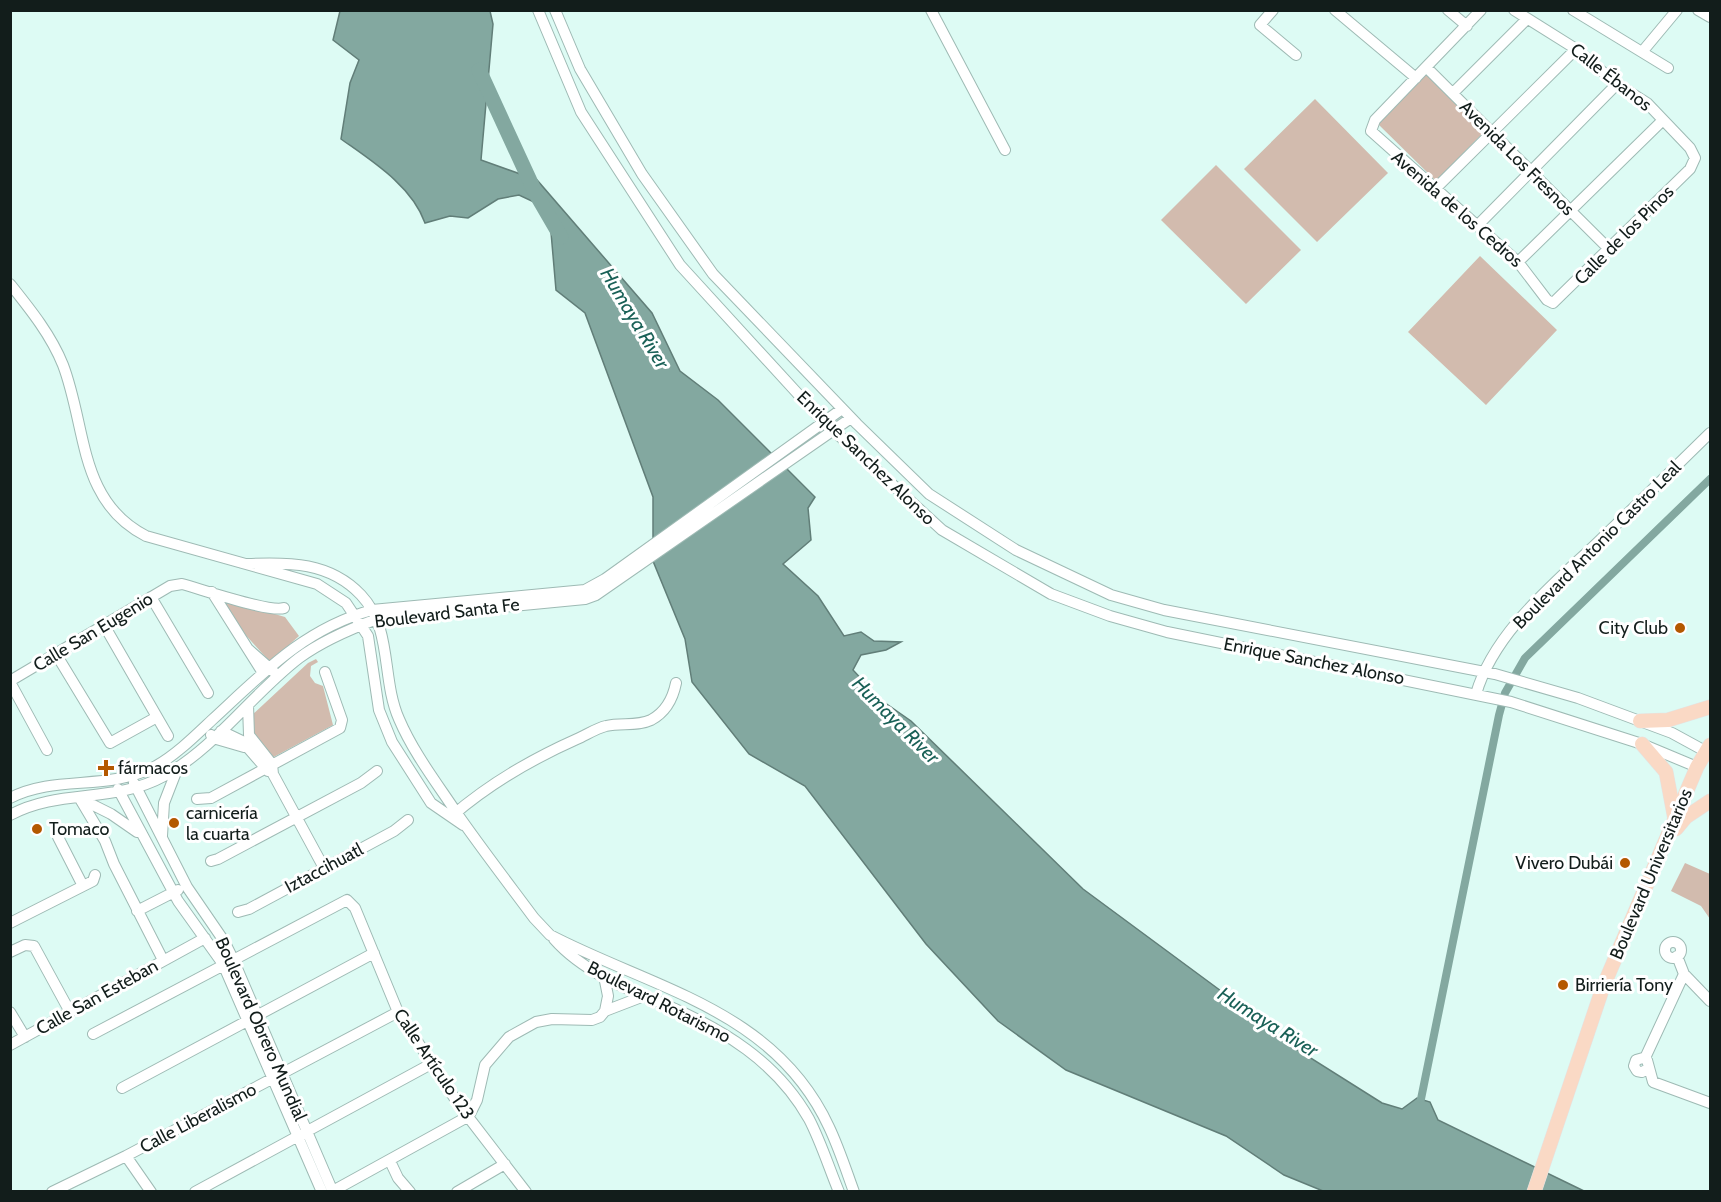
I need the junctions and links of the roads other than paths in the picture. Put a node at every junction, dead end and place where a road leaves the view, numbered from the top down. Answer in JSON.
{"nodes":[{"id":1,"x":538,"y":10,"type":"edge"},
{"id":2,"x":555,"y":10,"type":"edge"},
{"id":3,"x":931,"y":10,"type":"edge"},
{"id":4,"x":1273,"y":10,"type":"edge"},
{"id":5,"x":1335,"y":10,"type":"edge"},
{"id":6,"x":1448,"y":10,"type":"edge"},
{"id":7,"x":1481,"y":10,"type":"edge"},
{"id":8,"x":1514,"y":10,"type":"edge"},
{"id":9,"x":1573,"y":10,"type":"edge"},
{"id":10,"x":1677,"y":10,"type":"edge"},
{"id":11,"x":1698,"y":10,"type":"edge"},
{"id":12,"x":1710,"y":16,"type":"edge"},
{"id":13,"x":1527,"y":19,"type":"junction"},
{"id":14,"x":1467,"y":26,"type":"junction"},
{"id":15,"x":1576,"y":49,"type":"junction"},
{"id":16,"x":1642,"y":51,"type":"junction"},
{"id":17,"x":1296,"y":55,"type":"dead end"},
{"id":18,"x":1426,"y":67,"type":"junction"},
{"id":19,"x":1668,"y":68,"type":"dead end"},
{"id":20,"x":1416,"y":78,"type":"junction"},
{"id":21,"x":1617,"y":84,"type":"junction"},
{"id":22,"x":1453,"y":93,"type":"junction"},
{"id":23,"x":1663,"y":120,"type":"junction"},
{"id":24,"x":610,"y":121,"type":"junction"},
{"id":25,"x":593,"y":131,"type":"junction"},
{"id":26,"x":1491,"y":133,"type":"junction"},
{"id":27,"x":1005,"y":150,"type":"dead end"},
{"id":28,"x":1695,"y":158,"type":"joint"},
{"id":29,"x":1530,"y":172,"type":"junction"},
{"id":30,"x":1434,"y":190,"type":"junction"},
{"id":31,"x":1569,"y":211,"type":"junction"},
{"id":32,"x":1477,"y":226,"type":"junction"},
{"id":33,"x":1609,"y":249,"type":"junction"},
{"id":34,"x":1518,"y":262,"type":"junction"},
{"id":35,"x":10,"y":284,"type":"edge"},
{"id":36,"x":1547,"y":300,"type":"joint"},
{"id":37,"x":810,"y":375,"type":"junction"},
{"id":38,"x":795,"y":391,"type":"junction"},
{"id":39,"x":842,"y":409,"type":"junction"},
{"id":40,"x":851,"y":418,"type":"junction"},
{"id":41,"x":825,"y":422,"type":"junction"},
{"id":42,"x":834,"y":431,"type":"junction"},
{"id":43,"x":1710,"y":433,"type":"edge"},
{"id":44,"x":697,"y":521,"type":"junction"},
{"id":45,"x":247,"y":564,"type":"junction"},
{"id":46,"x":212,"y":592,"type":"junction"},
{"id":47,"x":151,"y":597,"type":"junction"},
{"id":48,"x":284,"y":608,"type":"dead end"},
{"id":49,"x":355,"y":614,"type":"junction"},
{"id":50,"x":374,"y":614,"type":"junction"},
{"id":51,"x":104,"y":625,"type":"junction"},
{"id":52,"x":362,"y":625,"type":"junction"},
{"id":53,"x":56,"y":654,"type":"junction"},
{"id":54,"x":266,"y":670,"type":"junction"},
{"id":55,"x":325,"y":672,"type":"dead end"},
{"id":56,"x":1482,"y":672,"type":"junction"},
{"id":57,"x":279,"y":676,"type":"junction"},
{"id":58,"x":10,"y":681,"type":"edge"},
{"id":59,"x":676,"y":683,"type":"dead end"},
{"id":60,"x":208,"y":693,"type":"dead end"},
{"id":61,"x":1481,"y":695,"type":"junction"},
{"id":62,"x":249,"y":705,"type":"junction"},
{"id":63,"x":1710,"y":707,"type":"edge"},
{"id":64,"x":157,"y":717,"type":"junction"},
{"id":65,"x":1640,"y":721,"type":"junction"},
{"id":66,"x":206,"y":726,"type":"junction"},
{"id":67,"x":217,"y":734,"type":"junction"},
{"id":68,"x":168,"y":736,"type":"dead end"},
{"id":69,"x":247,"y":742,"type":"junction"},
{"id":70,"x":1642,"y":744,"type":"junction"},
{"id":71,"x":47,"y":750,"type":"dead end"},
{"id":72,"x":1707,"y":759,"type":"edge"},
{"id":73,"x":178,"y":767,"type":"junction"},
{"id":74,"x":270,"y":769,"type":"junction"},
{"id":75,"x":377,"y":771,"type":"dead end"},
{"id":76,"x":130,"y":777,"type":"junction"},
{"id":77,"x":114,"y":781,"type":"junction"},
{"id":78,"x":136,"y":789,"type":"junction"},
{"id":79,"x":120,"y":793,"type":"junction"},
{"id":80,"x":10,"y":798,"type":"edge"},
{"id":81,"x":80,"y":799,"type":"junction"},
{"id":82,"x":197,"y":799,"type":"dead end"},
{"id":83,"x":1710,"y":801,"type":"edge"},
{"id":84,"x":10,"y":815,"type":"edge"},
{"id":85,"x":453,"y":815,"type":"junction"},
{"id":86,"x":297,"y":817,"type":"junction"},
{"id":87,"x":408,"y":820,"type":"dead end"},
{"id":88,"x":1674,"y":827,"type":"junction"},
{"id":89,"x":58,"y":837,"type":"dead end"},
{"id":90,"x":143,"y":838,"type":"junction"},
{"id":91,"x":162,"y":839,"type":"junction"},
{"id":92,"x":211,"y":861,"type":"dead end"},
{"id":93,"x":324,"y":868,"type":"junction"},
{"id":94,"x":95,"y":875,"type":"dead end"},
{"id":95,"x":82,"y":886,"type":"junction"},
{"id":96,"x":187,"y":887,"type":"junction"},
{"id":97,"x":174,"y":892,"type":"junction"},
{"id":98,"x":137,"y":911,"type":"junction"},
{"id":99,"x":238,"y":912,"type":"dead end"},
{"id":100,"x":10,"y":923,"type":"edge"},
{"id":101,"x":550,"y":935,"type":"junction"},
{"id":102,"x":205,"y":938,"type":"junction"},
{"id":103,"x":10,"y":952,"type":"edge"},
{"id":104,"x":374,"y":953,"type":"junction"},
{"id":105,"x":1677,"y":956,"type":"dead end"},
{"id":106,"x":163,"y":960,"type":"junction"},
{"id":107,"x":228,"y":961,"type":"junction"},
{"id":108,"x":1684,"y":974,"type":"junction"},
{"id":109,"x":604,"y":976,"type":"junction"},
{"id":110,"x":644,"y":996,"type":"junction"},
{"id":111,"x":1710,"y":1000,"type":"edge"},
{"id":112,"x":605,"y":1011,"type":"junction"},
{"id":113,"x":10,"y":1012,"type":"edge"},
{"id":114,"x":70,"y":1012,"type":"junction"},
{"id":115,"x":398,"y":1012,"type":"junction"},
{"id":116,"x":253,"y":1018,"type":"junction"},
{"id":117,"x":93,"y":1034,"type":"dead end"},
{"id":118,"x":25,"y":1037,"type":"junction"},
{"id":119,"x":10,"y":1046,"type":"edge"},
{"id":120,"x":432,"y":1064,"type":"junction"},
{"id":121,"x":277,"y":1076,"type":"junction"},
{"id":122,"x":122,"y":1088,"type":"dead end"},
{"id":123,"x":1710,"y":1103,"type":"edge"},
{"id":124,"x":1564,"y":1107,"type":"junction"},
{"id":125,"x":469,"y":1116,"type":"junction"},
{"id":126,"x":302,"y":1134,"type":"junction"},
{"id":127,"x":126,"y":1156,"type":"junction"},
{"id":128,"x":390,"y":1161,"type":"junction"},
{"id":129,"x":505,"y":1164,"type":"junction"},
{"id":130,"x":52,"y":1191,"type":"edge"},
{"id":131,"x":151,"y":1191,"type":"edge"},
{"id":132,"x":195,"y":1191,"type":"edge"},
{"id":133,"x":330,"y":1191,"type":"edge"},
{"id":134,"x":410,"y":1191,"type":"edge"},
{"id":135,"x":456,"y":1191,"type":"edge"},
{"id":136,"x":526,"y":1191,"type":"edge"},
{"id":137,"x":839,"y":1191,"type":"edge"},
{"id":138,"x":854,"y":1191,"type":"edge"},
{"id":139,"x":1534,"y":1191,"type":"edge"},
{"id":140,"x":1539,"y":1191,"type":"edge"}],
"edges":[{"from":1,"to":25,"type":"street","name":"Enrique Sanchez Alonso"},
{"from":2,"to":24,"type":"street","name":"Enrique Sanchez Alonso"},
{"from":3,"to":27,"type":"street"},
{"from":4,"to":17,"type":"street"},
{"from":5,"to":20,"type":"street"},
{"from":6,"to":14,"type":"street"},
{"from":7,"to":14,"type":"street"},
{"from":8,"to":13,"type":"street","name":"Calle Ébanos"},
{"from":9,"to":16,"type":"street"},
{"from":10,"to":16,"type":"street"},
{"from":11,"to":12,"type":"street"},
{"from":13,"to":15,"type":"street","name":"Calle Ébanos"},
{"from":13,"to":22,"type":"street"},
{"from":14,"to":18,"type":"street"},
{"from":15,"to":21,"type":"street","name":"Calle Ébanos"},
{"from":15,"to":26,"type":"street"},
{"from":16,"to":19,"type":"street"},
{"from":18,"to":20,"type":"street"},
{"from":18,"to":22,"type":"street","name":"Avenida Los Fresnos"},
{"from":20,"to":30,"type":"street","name":"Avenida de los Cedros"},
{"from":21,"to":23,"type":"street","name":"Calle Ébanos"},
{"from":21,"to":29,"type":"street"},
{"from":22,"to":26,"type":"street","name":"Avenida Los Fresnos"},
{"from":23,"to":28,"type":"street","name":"Calle Ébanos"},
{"from":23,"to":31,"type":"street"},
{"from":24,"to":25,"type":"street"},
{"from":24,"to":37,"type":"street","name":"Enrique Sanchez Alonso"},
{"from":25,"to":38,"type":"street","name":"Enrique Sanchez Alonso"},
{"from":26,"to":29,"type":"street","name":"Avenida Los Fresnos"},
{"from":26,"to":30,"type":"street"},
{"from":28,"to":33,"type":"street","name":"Calle de los Pinos"},
{"from":29,"to":31,"type":"street","name":"Avenida Los Fresnos"},
{"from":29,"to":32,"type":"street"},
{"from":30,"to":32,"type":"street","name":"Avenida de los Cedros"},
{"from":31,"to":33,"type":"street","name":"Avenida Los Fresnos"},
{"from":31,"to":34,"type":"street"},
{"from":32,"to":34,"type":"street","name":"Avenida de los Cedros"},
{"from":33,"to":36,"type":"street","name":"Calle de los Pinos"},
{"from":34,"to":36,"type":"street","name":"Avenida de los Cedros"},
{"from":35,"to":45,"type":"street"},
{"from":37,"to":38,"type":"street"},
{"from":37,"to":39,"type":"street","name":"Enrique Sanchez Alonso"},
{"from":38,"to":41,"type":"street","name":"Enrique Sanchez Alonso"},
{"from":39,"to":40,"type":"street","name":"Enrique Sanchez Alonso"},
{"from":39,"to":41,"type":"street","name":"Boulevard Santa Fe"},
{"from":40,"to":42,"type":"street","name":"Boulevard Santa Fe"},
{"from":40,"to":56,"type":"street","name":"Enrique Sanchez Alonso"},
{"from":41,"to":42,"type":"street","name":"Enrique Sanchez Alonso"},
{"from":41,"to":44,"type":"street","name":"Boulevard Santa Fe"},
{"from":42,"to":44,"type":"street","name":"Boulevard Santa Fe"},
{"from":42,"to":61,"type":"street","name":"Enrique Sanchez Alonso"},
{"from":43,"to":56,"type":"street","name":"Boulevard Antonio Castro Leal"},
{"from":44,"to":50,"type":"street","name":"Boulevard Santa Fe"},
{"from":45,"to":49,"type":"street"},
{"from":45,"to":50,"type":"street"},
{"from":46,"to":47,"type":"street","name":"Calle San Eugenio"},
{"from":46,"to":48,"type":"street"},
{"from":46,"to":54,"type":"street"},
{"from":47,"to":51,"type":"street","name":"Calle San Eugenio"},
{"from":47,"to":60,"type":"street"},
{"from":49,"to":50,"type":"street","name":"Boulevard Santa Fe"},
{"from":49,"to":52,"type":"street"},
{"from":49,"to":54,"type":"street","name":"Boulevard Santa Fe"},
{"from":50,"to":52,"type":"street","name":"Boulevard Santa Fe"},
{"from":50,"to":85,"type":"street"},
{"from":51,"to":53,"type":"street","name":"Calle San Eugenio"},
{"from":51,"to":64,"type":"street"},
{"from":52,"to":57,"type":"street","name":"Boulevard Santa Fe"},
{"from":52,"to":85,"type":"street"},
{"from":53,"to":58,"type":"street","name":"Calle San Eugenio"},
{"from":53,"to":64,"type":"street"},
{"from":54,"to":57,"type":"street"},
{"from":54,"to":66,"type":"street","name":"Boulevard Santa Fe"},
{"from":55,"to":74,"type":"street"},
{"from":56,"to":61,"type":"street","name":"Boulevard Antonio Castro Leal"},
{"from":56,"to":65,"type":"street","name":"Enrique Sanchez Alonso"},
{"from":57,"to":62,"type":"street","name":"Boulevard Santa Fe"},
{"from":58,"to":71,"type":"street"},
{"from":59,"to":85,"type":"street"},
{"from":61,"to":70,"type":"street","name":"Enrique Sanchez Alonso"},
{"from":62,"to":67,"type":"street","name":"Boulevard Santa Fe"},
{"from":62,"to":69,"type":"street"},
{"from":63,"to":65,"type":"main road"},
{"from":64,"to":68,"type":"street"},
{"from":65,"to":72,"type":"street","name":"Enrique Sanchez Alonso"},
{"from":66,"to":67,"type":"street"},
{"from":66,"to":76,"type":"street","name":"Boulevard Santa Fe"},
{"from":67,"to":69,"type":"street"},
{"from":67,"to":73,"type":"street","name":"Boulevard Santa Fe"},
{"from":69,"to":74,"type":"street"},
{"from":70,"to":72,"type":"street","name":"Enrique Sanchez Alonso"},
{"from":70,"to":88,"type":"main road"},
{"from":72,"to":88,"type":"main road","name":"Boulevard Universitarios"},
{"from":73,"to":78,"type":"street","name":"Boulevard Santa Fe"},
{"from":73,"to":91,"type":"street"},
{"from":74,"to":82,"type":"street"},
{"from":74,"to":86,"type":"street"},
{"from":75,"to":86,"type":"street"},
{"from":76,"to":77,"type":"street","name":"Boulevard Santa Fe"},
{"from":76,"to":78,"type":"street","name":"Boulevard Obrero Mundial"},
{"from":77,"to":79,"type":"street","name":"Boulevard Obrero Mundial"},
{"from":77,"to":80,"type":"street","name":"Boulevard Santa Fe"},
{"from":78,"to":79,"type":"street","name":"Boulevard Santa Fe"},
{"from":78,"to":91,"type":"street","name":"Boulevard Obrero Mundial"},
{"from":79,"to":81,"type":"street","name":"Boulevard Santa Fe"},
{"from":79,"to":90,"type":"street","name":"Boulevard Obrero Mundial"},
{"from":81,"to":84,"type":"street","name":"Boulevard Santa Fe"},
{"from":81,"to":90,"type":"street"},
{"from":81,"to":98,"type":"street"},
{"from":83,"to":88,"type":"main road"},
{"from":85,"to":101,"type":"street","name":"Boulevard Rotarismo"},
{"from":86,"to":92,"type":"street"},
{"from":86,"to":93,"type":"street"},
{"from":87,"to":93,"type":"street","name":"Iztaccihuatl"},
{"from":88,"to":124,"type":"main road","name":"Boulevard Universitarios"},
{"from":89,"to":95,"type":"street"},
{"from":90,"to":97,"type":"street","name":"Boulevard Obrero Mundial"},
{"from":91,"to":96,"type":"street","name":"Boulevard Obrero Mundial"},
{"from":93,"to":99,"type":"street","name":"Iztaccihuatl"},
{"from":94,"to":95,"type":"street"},
{"from":95,"to":100,"type":"street"},
{"from":96,"to":97,"type":"street"},
{"from":96,"to":107,"type":"street","name":"Boulevard Obrero Mundial"},
{"from":97,"to":98,"type":"street"},
{"from":97,"to":102,"type":"street","name":"Boulevard Obrero Mundial"},
{"from":98,"to":106,"type":"street"},
{"from":101,"to":109,"type":"street","name":"Boulevard Rotarismo"},
{"from":101,"to":138,"type":"street"},
{"from":102,"to":106,"type":"street","name":"Calle San Esteban"},
{"from":102,"to":107,"type":"street","name":"Boulevard Obrero Mundial"},
{"from":103,"to":114,"type":"street"},
{"from":104,"to":107,"type":"street","name":"Calle Artículo 123"},
{"from":104,"to":115,"type":"street","name":"Calle Artículo 123"},
{"from":104,"to":116,"type":"street"},
{"from":105,"to":108,"type":"street"},
{"from":106,"to":114,"type":"street","name":"Calle San Esteban"},
{"from":107,"to":116,"type":"street","name":"Boulevard Obrero Mundial"},
{"from":107,"to":117,"type":"street"},
{"from":108,"to":111,"type":"street"},
{"from":108,"to":123,"type":"street"},
{"from":109,"to":110,"type":"street","name":"Boulevard Rotarismo"},
{"from":109,"to":112,"type":"street"},
{"from":110,"to":112,"type":"street"},
{"from":110,"to":137,"type":"street","name":"Boulevard Rotarismo"},
{"from":112,"to":125,"type":"street"},
{"from":113,"to":118,"type":"street"},
{"from":114,"to":118,"type":"street","name":"Calle San Esteban"},
{"from":115,"to":120,"type":"street","name":"Calle Artículo 123"},
{"from":115,"to":121,"type":"street","name":"Calle Liberalismo"},
{"from":116,"to":121,"type":"street","name":"Boulevard Obrero Mundial"},
{"from":116,"to":122,"type":"street"},
{"from":118,"to":119,"type":"street","name":"Calle San Esteban"},
{"from":120,"to":125,"type":"street","name":"Calle Artículo 123"},
{"from":120,"to":126,"type":"street"},
{"from":121,"to":126,"type":"street","name":"Boulevard Obrero Mundial"},
{"from":121,"to":127,"type":"street","name":"Calle Liberalismo"},
{"from":124,"to":139,"type":"main road"},
{"from":124,"to":140,"type":"main road"},
{"from":125,"to":128,"type":"street"},
{"from":125,"to":129,"type":"street","name":"Calle Artículo 123"},
{"from":126,"to":132,"type":"street"},
{"from":126,"to":133,"type":"street","name":"Boulevard Obrero Mundial"},
{"from":127,"to":130,"type":"street","name":"Calle Liberalismo"},
{"from":127,"to":131,"type":"street"},
{"from":128,"to":133,"type":"street"},
{"from":128,"to":134,"type":"street"},
{"from":129,"to":135,"type":"street"},
{"from":129,"to":136,"type":"street","name":"Calle Artículo 123"}]}
